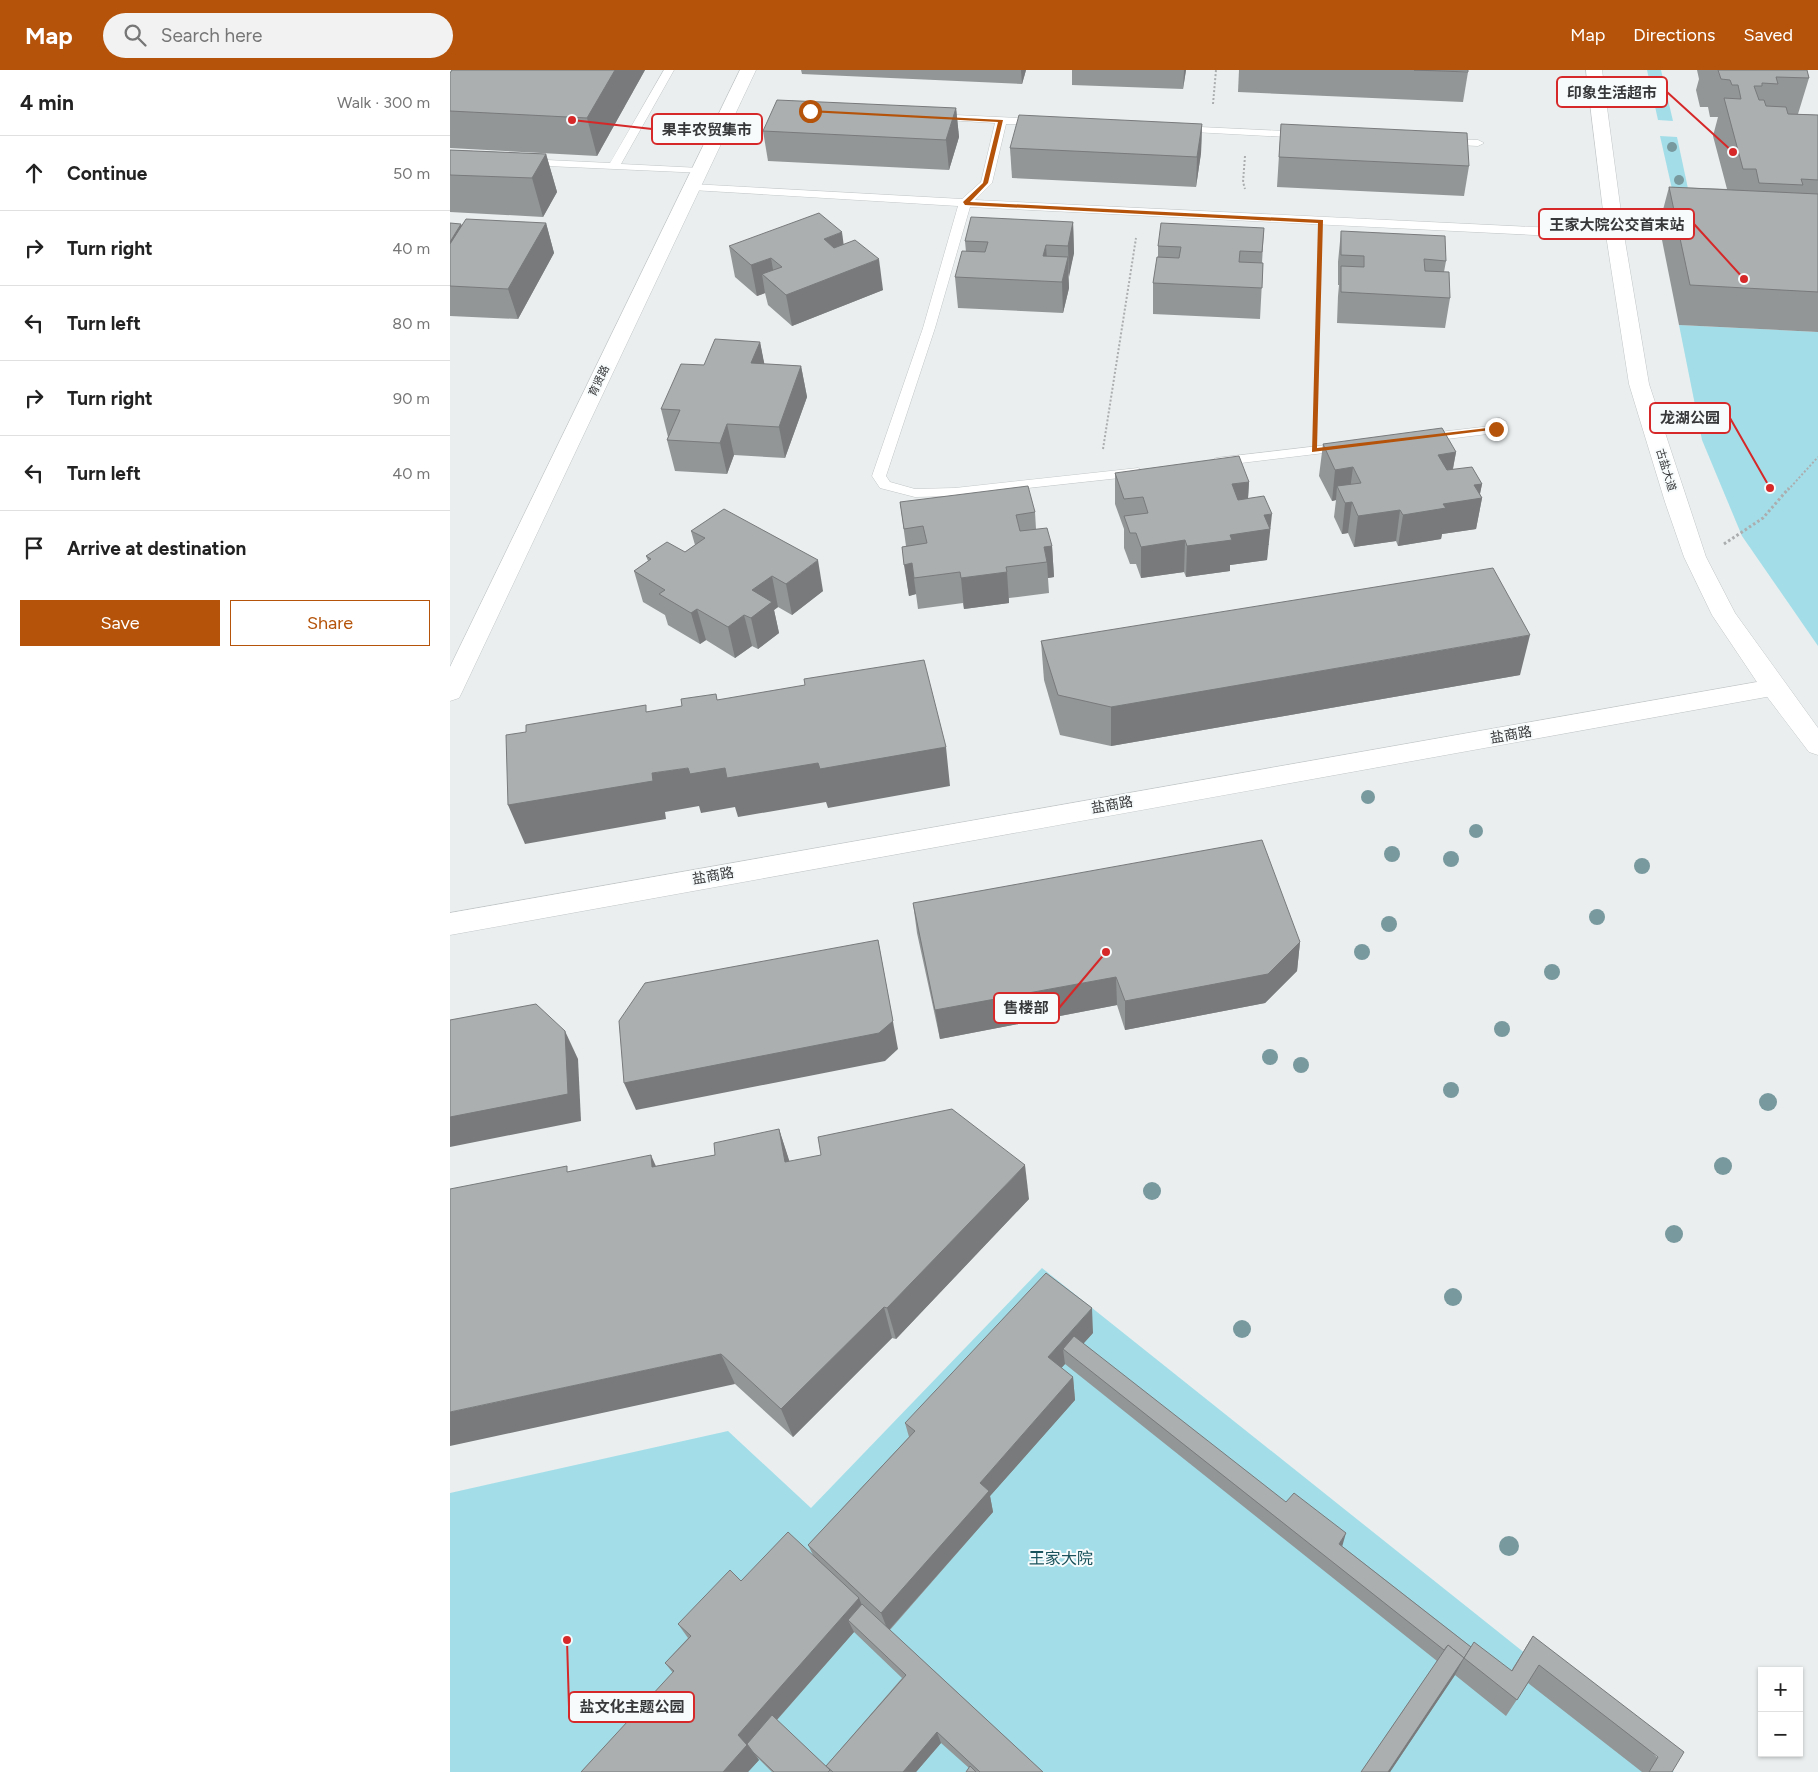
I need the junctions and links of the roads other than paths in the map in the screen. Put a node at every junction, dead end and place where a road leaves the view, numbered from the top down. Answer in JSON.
{"nodes":[{"id":1,"x":669,"y":70,"type":"edge"},
{"id":2,"x":748,"y":70,"type":"edge"},
{"id":3,"x":1594,"y":70,"type":"edge"},
{"id":4,"x":925,"y":117,"type":"edge"},
{"id":5,"x":1001,"y":121,"type":"junction"},
{"id":6,"x":1050,"y":123,"type":"edge"},
{"id":7,"x":1167,"y":128,"type":"edge"},
{"id":8,"x":1312,"y":136,"type":"edge"},
{"id":9,"x":1429,"y":141,"type":"edge"},
{"id":10,"x":1478,"y":143,"type":"dead end"},
{"id":11,"x":518,"y":162,"type":"edge"},
{"id":12,"x":614,"y":166,"type":"junction"},
{"id":13,"x":696,"y":179,"type":"junction"},
{"id":14,"x":965,"y":203,"type":"junction"},
{"id":15,"x":1615,"y":236,"type":"junction"},
{"id":16,"x":1500,"y":422,"type":"dead end"},
{"id":17,"x":1410,"y":440,"type":"edge"},
{"id":18,"x":1352,"y":446,"type":"edge"},
{"id":19,"x":1206,"y":464,"type":"edge"},
{"id":20,"x":1147,"y":471,"type":"edge"},
{"id":21,"x":1774,"y":688,"type":"junction"},
{"id":22,"x":450,"y":692,"type":"edge"},
{"id":23,"x":1818,"y":746,"type":"edge"},
{"id":24,"x":450,"y":924,"type":"edge"}],
"edges":[{"from":1,"to":12,"type":"lane"},
{"from":2,"to":13,"type":"street","name":"育贤路"},
{"from":3,"to":15,"type":"street","name":"古盐大道"},
{"from":4,"to":5,"type":"lane"},
{"from":5,"to":6,"type":"lane"},
{"from":5,"to":14,"type":"lane"},
{"from":7,"to":8,"type":"lane"},
{"from":9,"to":10,"type":"lane"},
{"from":11,"to":12,"type":"lane"},
{"from":12,"to":13,"type":"lane"},
{"from":13,"to":14,"type":"lane"},
{"from":13,"to":22,"type":"street","name":"育贤路"},
{"from":14,"to":15,"type":"lane"},
{"from":14,"to":20,"type":"lane"},
{"from":15,"to":21,"type":"street","name":"古盐大道"},
{"from":16,"to":17,"type":"lane"},
{"from":18,"to":19,"type":"lane"},
{"from":21,"to":23,"type":"street","name":"古盐大道"},
{"from":21,"to":24,"type":"street","name":"盐商路"}]}
